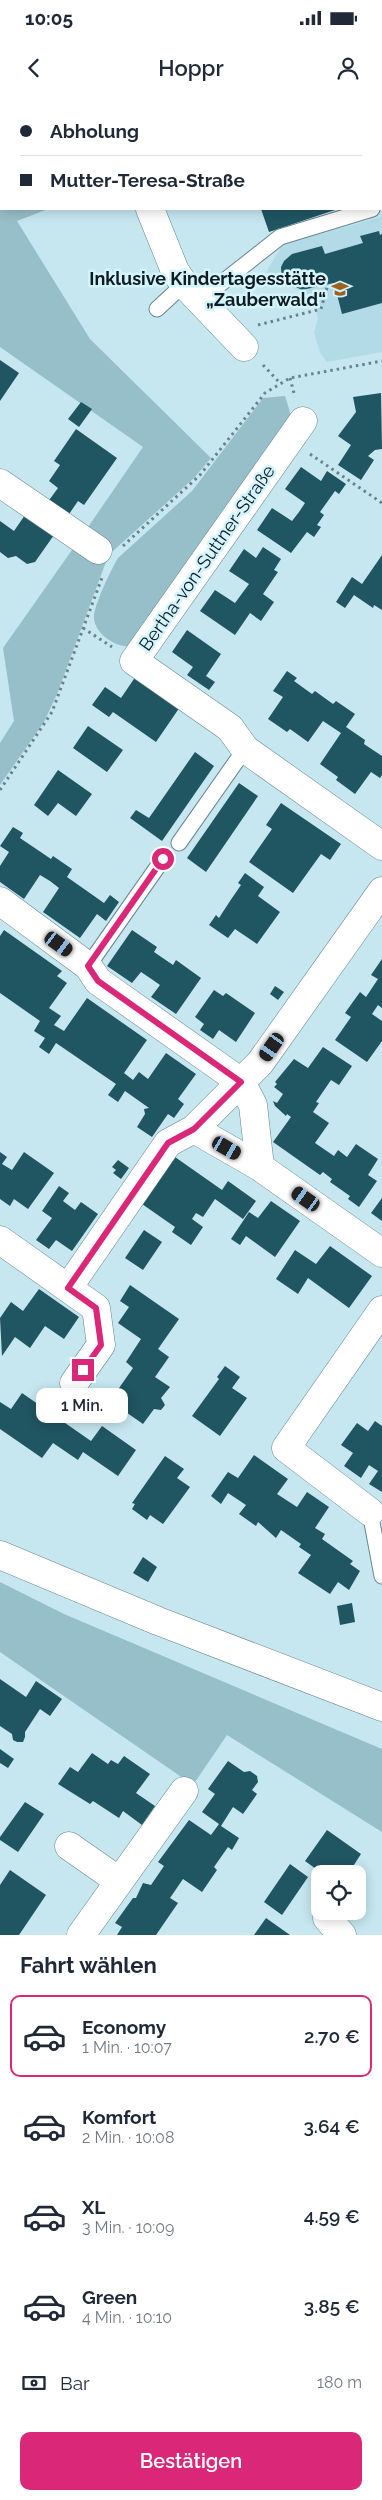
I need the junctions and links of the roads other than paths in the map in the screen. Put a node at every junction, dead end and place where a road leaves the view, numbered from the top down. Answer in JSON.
{"nodes":[{"id":1,"x":150,"y":210,"type":"edge"},
{"id":2,"x":369,"y":210,"type":"edge"},
{"id":3,"x":192,"y":292,"type":"junction"},
{"id":4,"x":158,"y":309,"type":"dead end"},
{"id":5,"x":251,"y":336,"type":"road end"},
{"id":6,"x":297,"y":431,"type":"road end"},
{"id":7,"x":0,"y":483,"type":"edge"},
{"id":8,"x":106,"y":557,"type":"road end"},
{"id":9,"x":245,"y":749,"type":"junction"},
{"id":10,"x":179,"y":844,"type":"dead end"},
{"id":11,"x":382,"y":846,"type":"edge"},
{"id":12,"x":163,"y":859,"type":"dead end"},
{"id":13,"x":382,"y":891,"type":"edge"},
{"id":14,"x":0,"y":901,"type":"edge"},
{"id":15,"x":88,"y":966,"type":"junction"},
{"id":16,"x":241,"y":1082,"type":"junction"},
{"id":17,"x":194,"y":1129,"type":"junction"},
{"id":18,"x":260,"y":1167,"type":"junction"},
{"id":19,"x":0,"y":1240,"type":"edge"},
{"id":20,"x":382,"y":1253,"type":"edge"},
{"id":21,"x":68,"y":1288,"type":"junction"},
{"id":22,"x":382,"y":1310,"type":"edge"},
{"id":23,"x":74,"y":1383,"type":"dead end"},
{"id":24,"x":370,"y":1512,"type":"joint"},
{"id":25,"x":0,"y":1555,"type":"edge"},
{"id":26,"x":382,"y":1576,"type":"edge"},
{"id":27,"x":382,"y":1706,"type":"edge"},
{"id":28,"x":184,"y":1791,"type":"dead end"},
{"id":29,"x":69,"y":1846,"type":"dead end"},
{"id":30,"x":119,"y":1881,"type":"junction"},
{"id":31,"x":81,"y":1935,"type":"edge"}],
"edges":[{"from":1,"to":3,"type":"street"},
{"from":2,"to":3,"type":"lane"},
{"from":3,"to":4,"type":"lane"},
{"from":3,"to":5,"type":"street"},
{"from":6,"to":9,"type":"street","name":"Bertha-von-Suttner-Straße"},
{"from":7,"to":8,"type":"street"},
{"from":9,"to":10,"type":"lane"},
{"from":9,"to":11,"type":"street","name":"Bertha-von-Suttner-Straße"},
{"from":12,"to":15,"type":"lane"},
{"from":13,"to":16,"type":"street"},
{"from":14,"to":15,"type":"street"},
{"from":15,"to":16,"type":"street"},
{"from":16,"to":17,"type":"street"},
{"from":16,"to":18,"type":"street"},
{"from":17,"to":18,"type":"street"},
{"from":17,"to":21,"type":"street"},
{"from":18,"to":20,"type":"street"},
{"from":19,"to":21,"type":"street"},
{"from":21,"to":23,"type":"street"},
{"from":22,"to":24,"type":"street"},
{"from":24,"to":26,"type":"lane"},
{"from":25,"to":27,"type":"street"},
{"from":28,"to":30,"type":"street"},
{"from":29,"to":30,"type":"street"},
{"from":30,"to":31,"type":"street"}]}
